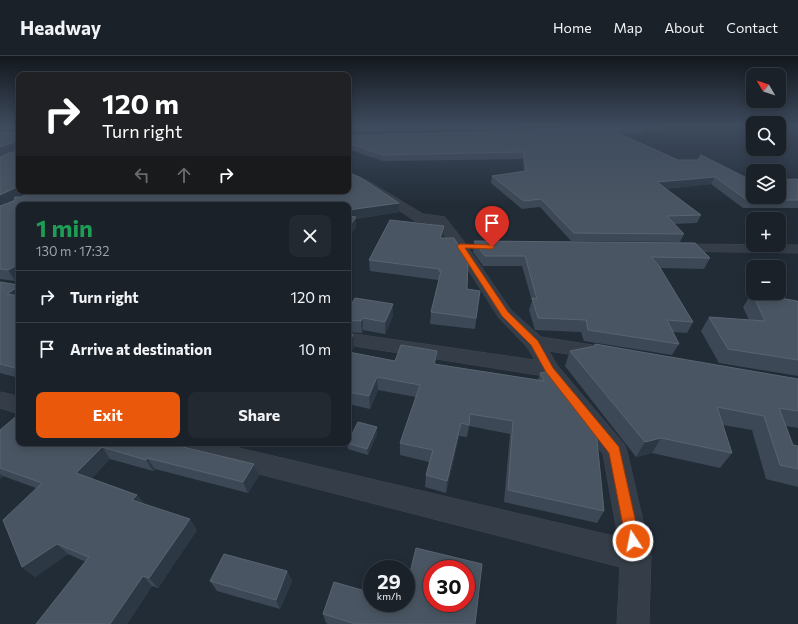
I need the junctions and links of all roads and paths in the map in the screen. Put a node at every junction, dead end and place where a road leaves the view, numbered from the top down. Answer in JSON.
{"nodes":[{"id":1,"x":351,"y":176,"type":"edge"},
{"id":2,"x":666,"y":248,"type":"edge"},
{"id":3,"x":798,"y":249,"type":"edge"},
{"id":4,"x":351,"y":339,"type":"edge"},
{"id":5,"x":535,"y":343,"type":"junction"},
{"id":6,"x":621,"y":356,"type":"edge"},
{"id":7,"x":550,"y":370,"type":"junction"},
{"id":8,"x":0,"y":400,"type":"edge"},
{"id":9,"x":16,"y":404,"type":"edge"},
{"id":10,"x":187,"y":446,"type":"edge"},
{"id":11,"x":636,"y":556,"type":"junction"},
{"id":12,"x":633,"y":624,"type":"edge"}],
"edges":[{"from":1,"to":5,"type":"street"},
{"from":2,"to":3,"type":"street"},
{"from":4,"to":7,"type":"street"},
{"from":5,"to":6,"type":"street"},
{"from":5,"to":7,"type":"street"},
{"from":7,"to":11,"type":"street"},
{"from":8,"to":9,"type":"street"},
{"from":10,"to":11,"type":"street"},
{"from":11,"to":12,"type":"street"}]}
